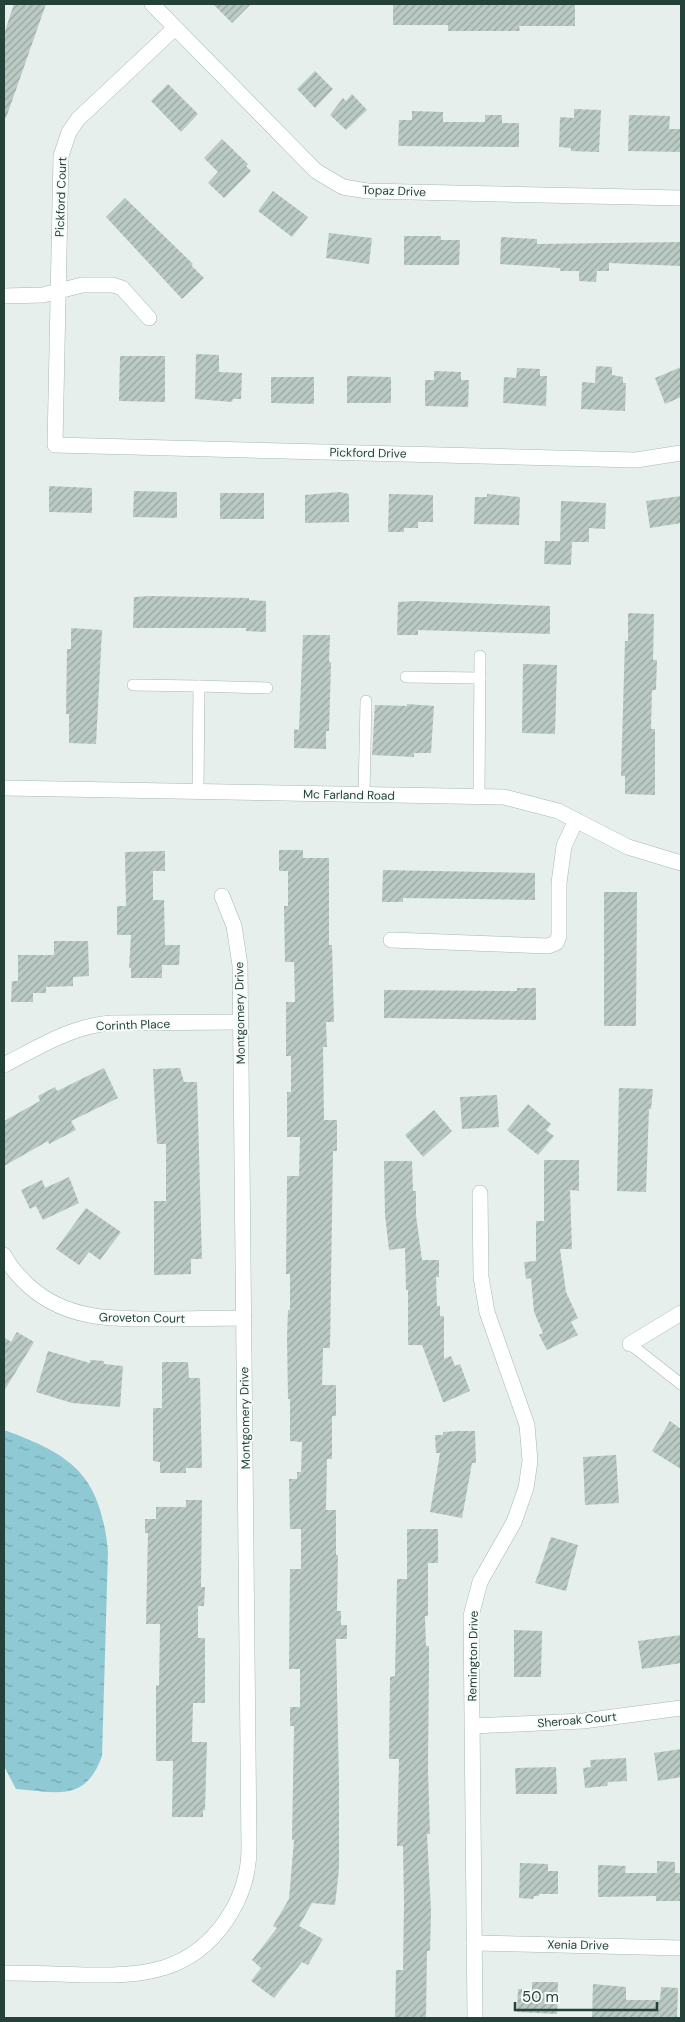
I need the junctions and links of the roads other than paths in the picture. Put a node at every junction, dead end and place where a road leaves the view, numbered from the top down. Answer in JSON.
{"nodes":[{"id":1,"x":152,"y":4,"type":"edge"},
{"id":2,"x":175,"y":28,"type":"junction"},
{"id":3,"x":681,"y":198,"type":"edge"},
{"id":4,"x":59,"y":292,"type":"junction"},
{"id":5,"x":4,"y":296,"type":"edge"},
{"id":6,"x":149,"y":318,"type":"dead end"},
{"id":7,"x":55,"y":445,"type":"joint"},
{"id":8,"x":681,"y":453,"type":"edge"},
{"id":9,"x":480,"y":656,"type":"dead end"},
{"id":10,"x":406,"y":677,"type":"dead end"},
{"id":11,"x":480,"y":678,"type":"junction"},
{"id":12,"x":133,"y":685,"type":"dead end"},
{"id":13,"x":199,"y":686,"type":"junction"},
{"id":14,"x":267,"y":688,"type":"dead end"},
{"id":15,"x":366,"y":701,"type":"dead end"},
{"id":16,"x":4,"y":788,"type":"edge"},
{"id":17,"x":198,"y":792,"type":"junction"},
{"id":18,"x":364,"y":795,"type":"junction"},
{"id":19,"x":479,"y":796,"type":"junction"},
{"id":20,"x":576,"y":820,"type":"junction"},
{"id":21,"x":681,"y":863,"type":"edge"},
{"id":22,"x":222,"y":896,"type":"dead end"},
{"id":23,"x":391,"y":940,"type":"dead end"},
{"id":24,"x":240,"y":1022,"type":"junction"},
{"id":25,"x":4,"y":1065,"type":"edge"},
{"id":26,"x":480,"y":1193,"type":"dead end"},
{"id":27,"x":4,"y":1255,"type":"edge"},
{"id":28,"x":681,"y":1313,"type":"edge"},
{"id":29,"x":244,"y":1318,"type":"junction"},
{"id":30,"x":630,"y":1344,"type":"joint"},
{"id":31,"x":681,"y":1384,"type":"edge"},
{"id":32,"x":681,"y":1708,"type":"edge"},
{"id":33,"x":472,"y":1726,"type":"junction"},
{"id":34,"x":474,"y":1943,"type":"junction"},
{"id":35,"x":681,"y":1948,"type":"edge"},
{"id":36,"x":4,"y":1973,"type":"edge"},
{"id":37,"x":475,"y":2018,"type":"edge"}],
"edges":[{"from":1,"to":2,"type":"street","name":"Topaz Drive"},
{"from":2,"to":3,"type":"street","name":"Topaz Drive"},
{"from":2,"to":4,"type":"street","name":"Pickford Court"},
{"from":4,"to":5,"type":"street"},
{"from":4,"to":6,"type":"street"},
{"from":4,"to":7,"type":"street","name":"Pickford Court"},
{"from":7,"to":8,"type":"street","name":"Pickford Drive"},
{"from":9,"to":11,"type":"lane"},
{"from":10,"to":11,"type":"lane"},
{"from":11,"to":19,"type":"lane"},
{"from":12,"to":13,"type":"lane"},
{"from":13,"to":14,"type":"lane"},
{"from":13,"to":17,"type":"lane"},
{"from":15,"to":18,"type":"lane"},
{"from":16,"to":17,"type":"street","name":"Mc Farland Road"},
{"from":17,"to":18,"type":"street","name":"Mc Farland Road"},
{"from":18,"to":19,"type":"street","name":"Mc Farland Road"},
{"from":19,"to":20,"type":"street","name":"Mc Farland Road"},
{"from":20,"to":21,"type":"street","name":"Mc Farland Road"},
{"from":20,"to":23,"type":"street"},
{"from":22,"to":24,"type":"street","name":"Montgomery Drive"},
{"from":24,"to":25,"type":"street","name":"Corinth Place"},
{"from":24,"to":29,"type":"street","name":"Montgomery Drive"},
{"from":26,"to":33,"type":"street","name":"Remington Drive"},
{"from":27,"to":29,"type":"street","name":"Groveton Court"},
{"from":28,"to":30,"type":"street"},
{"from":29,"to":36,"type":"street","name":"Montgomery Drive"},
{"from":30,"to":31,"type":"lane"},
{"from":32,"to":33,"type":"street","name":"Sheroak Court"},
{"from":33,"to":34,"type":"street","name":"Remington Drive"},
{"from":34,"to":35,"type":"street","name":"Xenia Drive"},
{"from":34,"to":37,"type":"street","name":"Remington Drive"}]}
